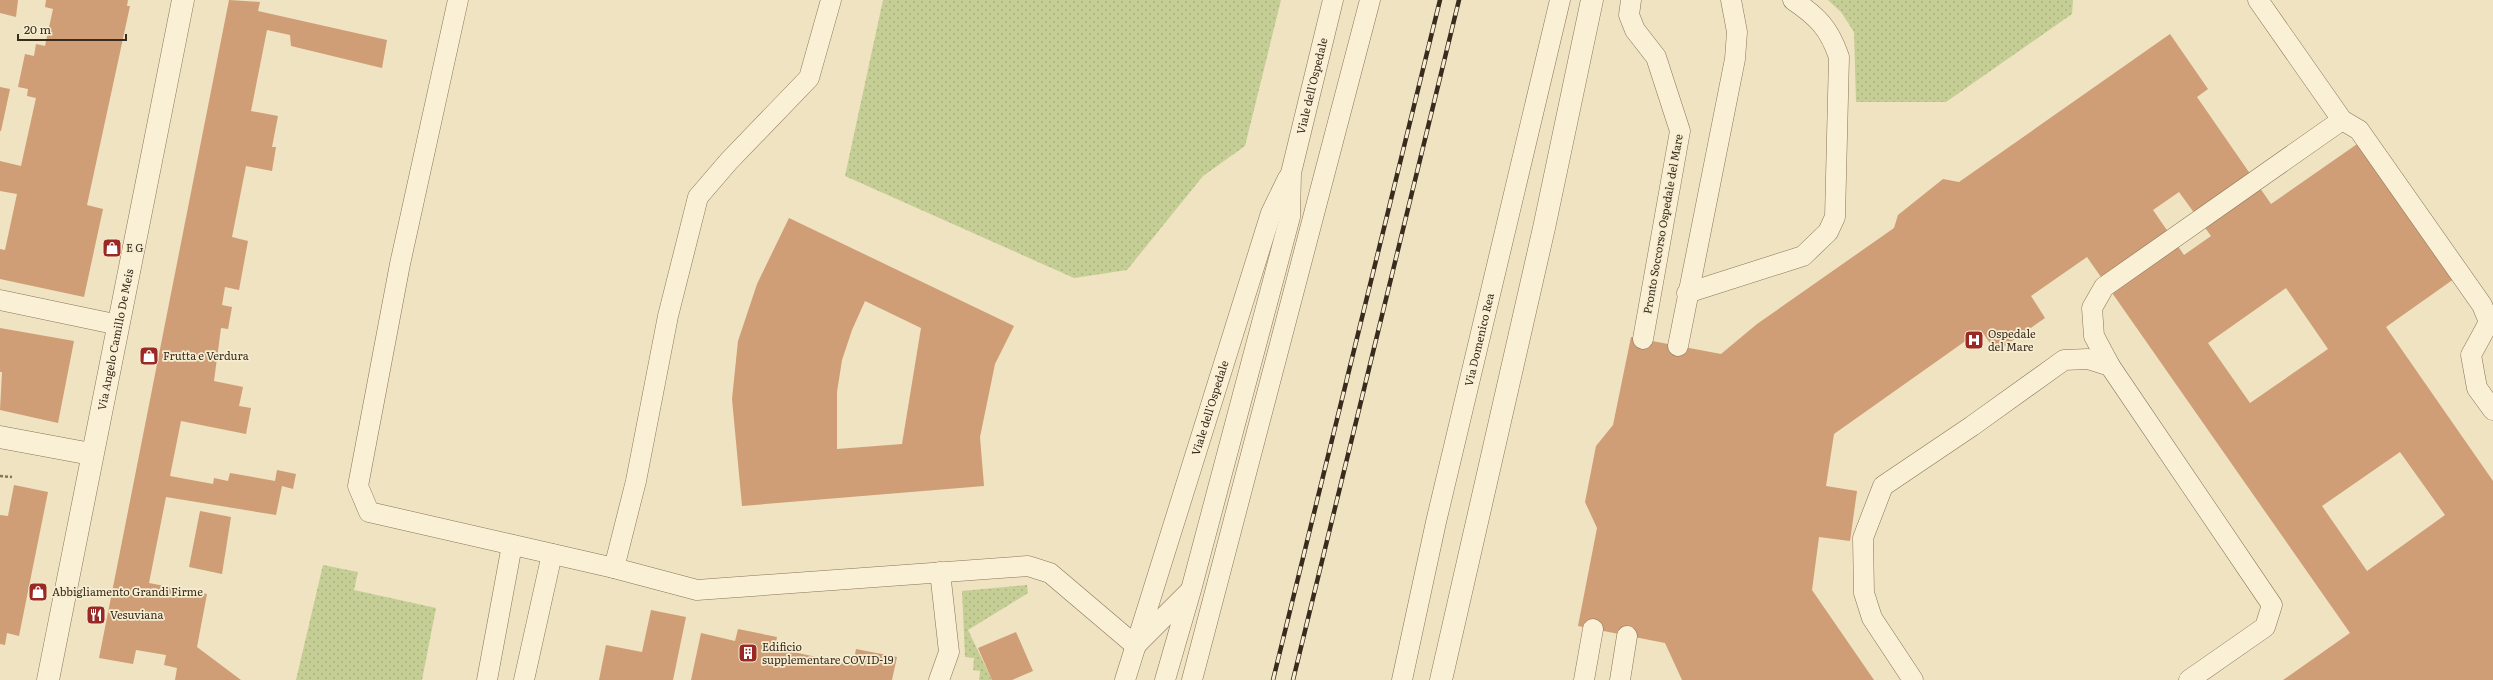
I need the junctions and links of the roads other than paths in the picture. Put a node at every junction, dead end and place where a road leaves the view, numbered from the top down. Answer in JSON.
{"nodes":[{"id":1,"x":183,"y":0,"type":"edge"},
{"id":2,"x":458,"y":0,"type":"edge"},
{"id":3,"x":832,"y":0,"type":"edge"},
{"id":4,"x":1333,"y":0,"type":"edge"},
{"id":5,"x":1370,"y":0,"type":"edge"},
{"id":6,"x":1560,"y":0,"type":"edge"},
{"id":7,"x":1592,"y":0,"type":"edge"},
{"id":8,"x":1631,"y":0,"type":"edge"},
{"id":9,"x":1731,"y":0,"type":"edge"},
{"id":10,"x":1793,"y":0,"type":"edge"},
{"id":11,"x":2258,"y":0,"type":"edge"},
{"id":12,"x":2342,"y":120,"type":"junction"},
{"id":13,"x":1291,"y":173,"type":"junction"},
{"id":14,"x":1687,"y":293,"type":"junction"},
{"id":15,"x":0,"y":300,"type":"edge"},
{"id":16,"x":119,"y":325,"type":"junction"},
{"id":17,"x":1643,"y":339,"type":"dead end"},
{"id":18,"x":1678,"y":346,"type":"dead end"},
{"id":19,"x":2110,"y":366,"type":"junction"},
{"id":20,"x":2493,"y":410,"type":"edge"},
{"id":21,"x":0,"y":437,"type":"edge"},
{"id":22,"x":91,"y":454,"type":"junction"},
{"id":23,"x":512,"y":545,"type":"junction"},
{"id":24,"x":552,"y":554,"type":"junction"},
{"id":25,"x":614,"y":568,"type":"junction"},
{"id":26,"x":940,"y":572,"type":"junction"},
{"id":27,"x":1192,"y":590,"type":"junction"},
{"id":28,"x":1593,"y":629,"type":"dead end"},
{"id":29,"x":1627,"y":636,"type":"dead end"},
{"id":30,"x":1136,"y":646,"type":"junction"},
{"id":31,"x":48,"y":680,"type":"edge"},
{"id":32,"x":487,"y":680,"type":"edge"},
{"id":33,"x":524,"y":680,"type":"edge"},
{"id":34,"x":939,"y":680,"type":"edge"},
{"id":35,"x":1125,"y":680,"type":"edge"},
{"id":36,"x":1165,"y":680,"type":"edge"},
{"id":37,"x":1192,"y":680,"type":"edge"},
{"id":38,"x":1402,"y":680,"type":"edge"},
{"id":39,"x":1441,"y":680,"type":"edge"},
{"id":40,"x":1584,"y":680,"type":"edge"},
{"id":41,"x":1620,"y":680,"type":"edge"},
{"id":42,"x":1913,"y":680,"type":"edge"},
{"id":43,"x":2188,"y":680,"type":"edge"}],
"edges":[{"from":1,"to":16,"type":"street","name":"Via Angelo Camillo De Meis"},
{"from":2,"to":23,"type":"lane"},
{"from":3,"to":25,"type":"lane"},
{"from":4,"to":13,"type":"lane","name":"Viale dell'Ospedale"},
{"from":5,"to":37,"type":"lane"},
{"from":6,"to":38,"type":"lane","name":"Via Domenico Rea"},
{"from":7,"to":39,"type":"street"},
{"from":8,"to":17,"type":"lane","name":"Pronto Soccorso Ospedale del Mare"},
{"from":9,"to":14,"type":"lane"},
{"from":10,"to":14,"type":"lane"},
{"from":11,"to":12,"type":"lane"},
{"from":12,"to":19,"type":"lane"},
{"from":12,"to":20,"type":"lane"},
{"from":13,"to":27,"type":"lane","name":"Viale dell'Ospedale"},
{"from":13,"to":30,"type":"lane","name":"Viale dell'Ospedale"},
{"from":14,"to":18,"type":"lane"},
{"from":15,"to":16,"type":"lane"},
{"from":16,"to":22,"type":"street","name":"Via Angelo Camillo De Meis"},
{"from":19,"to":42,"type":"lane"},
{"from":19,"to":43,"type":"lane"},
{"from":21,"to":22,"type":"street"},
{"from":22,"to":31,"type":"street","name":"Via Angelo Camillo De Meis"},
{"from":23,"to":24,"type":"lane"},
{"from":23,"to":32,"type":"lane"},
{"from":24,"to":25,"type":"lane"},
{"from":24,"to":33,"type":"lane"},
{"from":25,"to":26,"type":"lane"},
{"from":26,"to":30,"type":"lane"},
{"from":26,"to":34,"type":"lane"},
{"from":27,"to":30,"type":"lane","name":"Viale dell'Ospedale"},
{"from":27,"to":36,"type":"lane","name":"Viale dell'Ospedale"},
{"from":28,"to":40,"type":"lane"},
{"from":29,"to":41,"type":"lane"},
{"from":30,"to":35,"type":"lane","name":"Viale dell'Ospedale"}]}
